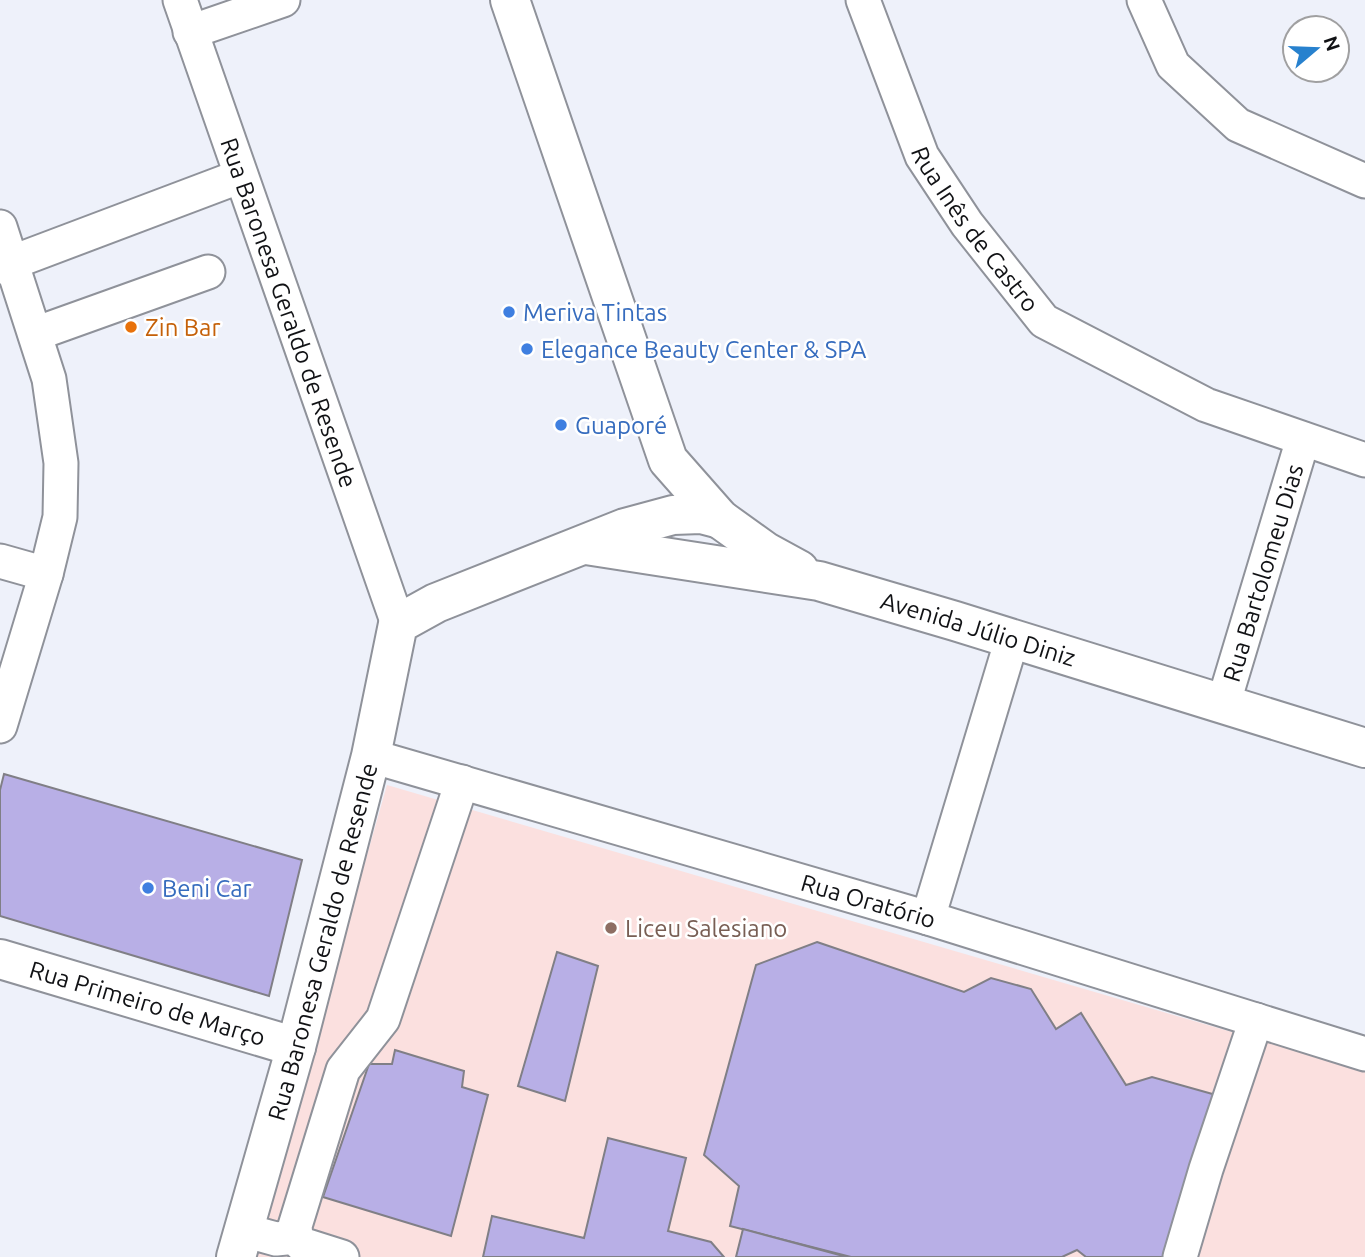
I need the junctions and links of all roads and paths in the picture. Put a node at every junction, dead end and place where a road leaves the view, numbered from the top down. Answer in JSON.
{"nodes":[{"id":1,"x":180,"y":0,"type":"edge"},
{"id":2,"x":283,"y":0,"type":"edge"},
{"id":3,"x":510,"y":0,"type":"edge"},
{"id":4,"x":863,"y":0,"type":"edge"},
{"id":5,"x":1144,"y":0,"type":"edge"},
{"id":6,"x":190,"y":32,"type":"junction"},
{"id":7,"x":241,"y":176,"type":"junction"},
{"id":8,"x":1365,"y":181,"type":"edge"},
{"id":9,"x":0,"y":227,"type":"edge"},
{"id":10,"x":6,"y":265,"type":"edge"},
{"id":11,"x":208,"y":272,"type":"dead end"},
{"id":12,"x":35,"y":334,"type":"junction"},
{"id":13,"x":1303,"y":439,"type":"junction"},
{"id":14,"x":668,"y":460,"type":"junction"},
{"id":15,"x":1365,"y":460,"type":"edge"},
{"id":16,"x":720,"y":519,"type":"junction"},
{"id":17,"x":625,"y":528,"type":"junction"},
{"id":18,"x":586,"y":545,"type":"junction"},
{"id":19,"x":0,"y":561,"type":"edge"},
{"id":20,"x":46,"y":574,"type":"junction"},
{"id":21,"x":820,"y":581,"type":"junction"},
{"id":22,"x":398,"y":624,"type":"junction"},
{"id":23,"x":1012,"y":639,"type":"junction"},
{"id":24,"x":1223,"y":705,"type":"junction"},
{"id":25,"x":0,"y":726,"type":"edge"},
{"id":26,"x":1365,"y":748,"type":"edge"},
{"id":27,"x":371,"y":755,"type":"junction"},
{"id":28,"x":462,"y":782,"type":"junction"},
{"id":29,"x":928,"y":918,"type":"junction"},
{"id":30,"x":0,"y":959,"type":"edge"},
{"id":31,"x":1256,"y":1020,"type":"junction"},
{"id":32,"x":296,"y":1047,"type":"junction"},
{"id":33,"x":1365,"y":1054,"type":"edge"},
{"id":34,"x":296,"y":1237,"type":"junction"},
{"id":35,"x":239,"y":1244,"type":"edge"},
{"id":36,"x":342,"y":1257,"type":"edge"},
{"id":37,"x":1180,"y":1257,"type":"edge"}],
"edges":[{"from":1,"to":6,"type":"street","name":"Rua Baronesa Geraldo de Resende"},
{"from":2,"to":6,"type":"street"},
{"from":3,"to":14,"type":"main road"},
{"from":4,"to":13,"type":"street","name":"Rua Inês de Castro"},
{"from":5,"to":8,"type":"street"},
{"from":6,"to":7,"type":"street","name":"Rua Baronesa Geraldo de Resende"},
{"from":7,"to":10,"type":"street"},
{"from":7,"to":22,"type":"street","name":"Rua Baronesa Geraldo de Resende"},
{"from":9,"to":10,"type":"street"},
{"from":10,"to":12,"type":"street"},
{"from":11,"to":12,"type":"street"},
{"from":12,"to":20,"type":"street"},
{"from":13,"to":15,"type":"street","name":"Rua Inês de Castro"},
{"from":13,"to":24,"type":"street","name":"Rua Bartolomeu Dias"},
{"from":14,"to":16,"type":"main road"},
{"from":14,"to":17,"type":"main road"},
{"from":16,"to":17,"type":"main road"},
{"from":16,"to":21,"type":"main road"},
{"from":17,"to":18,"type":"main road"},
{"from":18,"to":21,"type":"main road","name":"Avenida Júlio Diniz"},
{"from":18,"to":22,"type":"main road"},
{"from":19,"to":20,"type":"street"},
{"from":20,"to":25,"type":"street"},
{"from":21,"to":23,"type":"main road","name":"Avenida Júlio Diniz"},
{"from":22,"to":27,"type":"main road","name":"Rua Baronesa Geraldo de Resende"},
{"from":23,"to":24,"type":"main road","name":"Avenida Júlio Diniz"},
{"from":23,"to":29,"type":"street"},
{"from":24,"to":26,"type":"main road","name":"Avenida Júlio Diniz"},
{"from":27,"to":28,"type":"street","name":"Rua Oratório"},
{"from":27,"to":32,"type":"main road","name":"Rua Baronesa Geraldo de Resende"},
{"from":28,"to":29,"type":"street","name":"Rua Oratório"},
{"from":28,"to":34,"type":"street"},
{"from":29,"to":31,"type":"street","name":"Rua Oratório"},
{"from":30,"to":32,"type":"main road","name":"Rua Primeiro de Março"},
{"from":31,"to":33,"type":"street","name":"Rua Oratório"},
{"from":31,"to":37,"type":"street"},
{"from":32,"to":35,"type":"main road","name":"Rua Baronesa Geraldo de Resende"},
{"from":34,"to":35,"type":"street"},
{"from":34,"to":36,"type":"street"}]}
